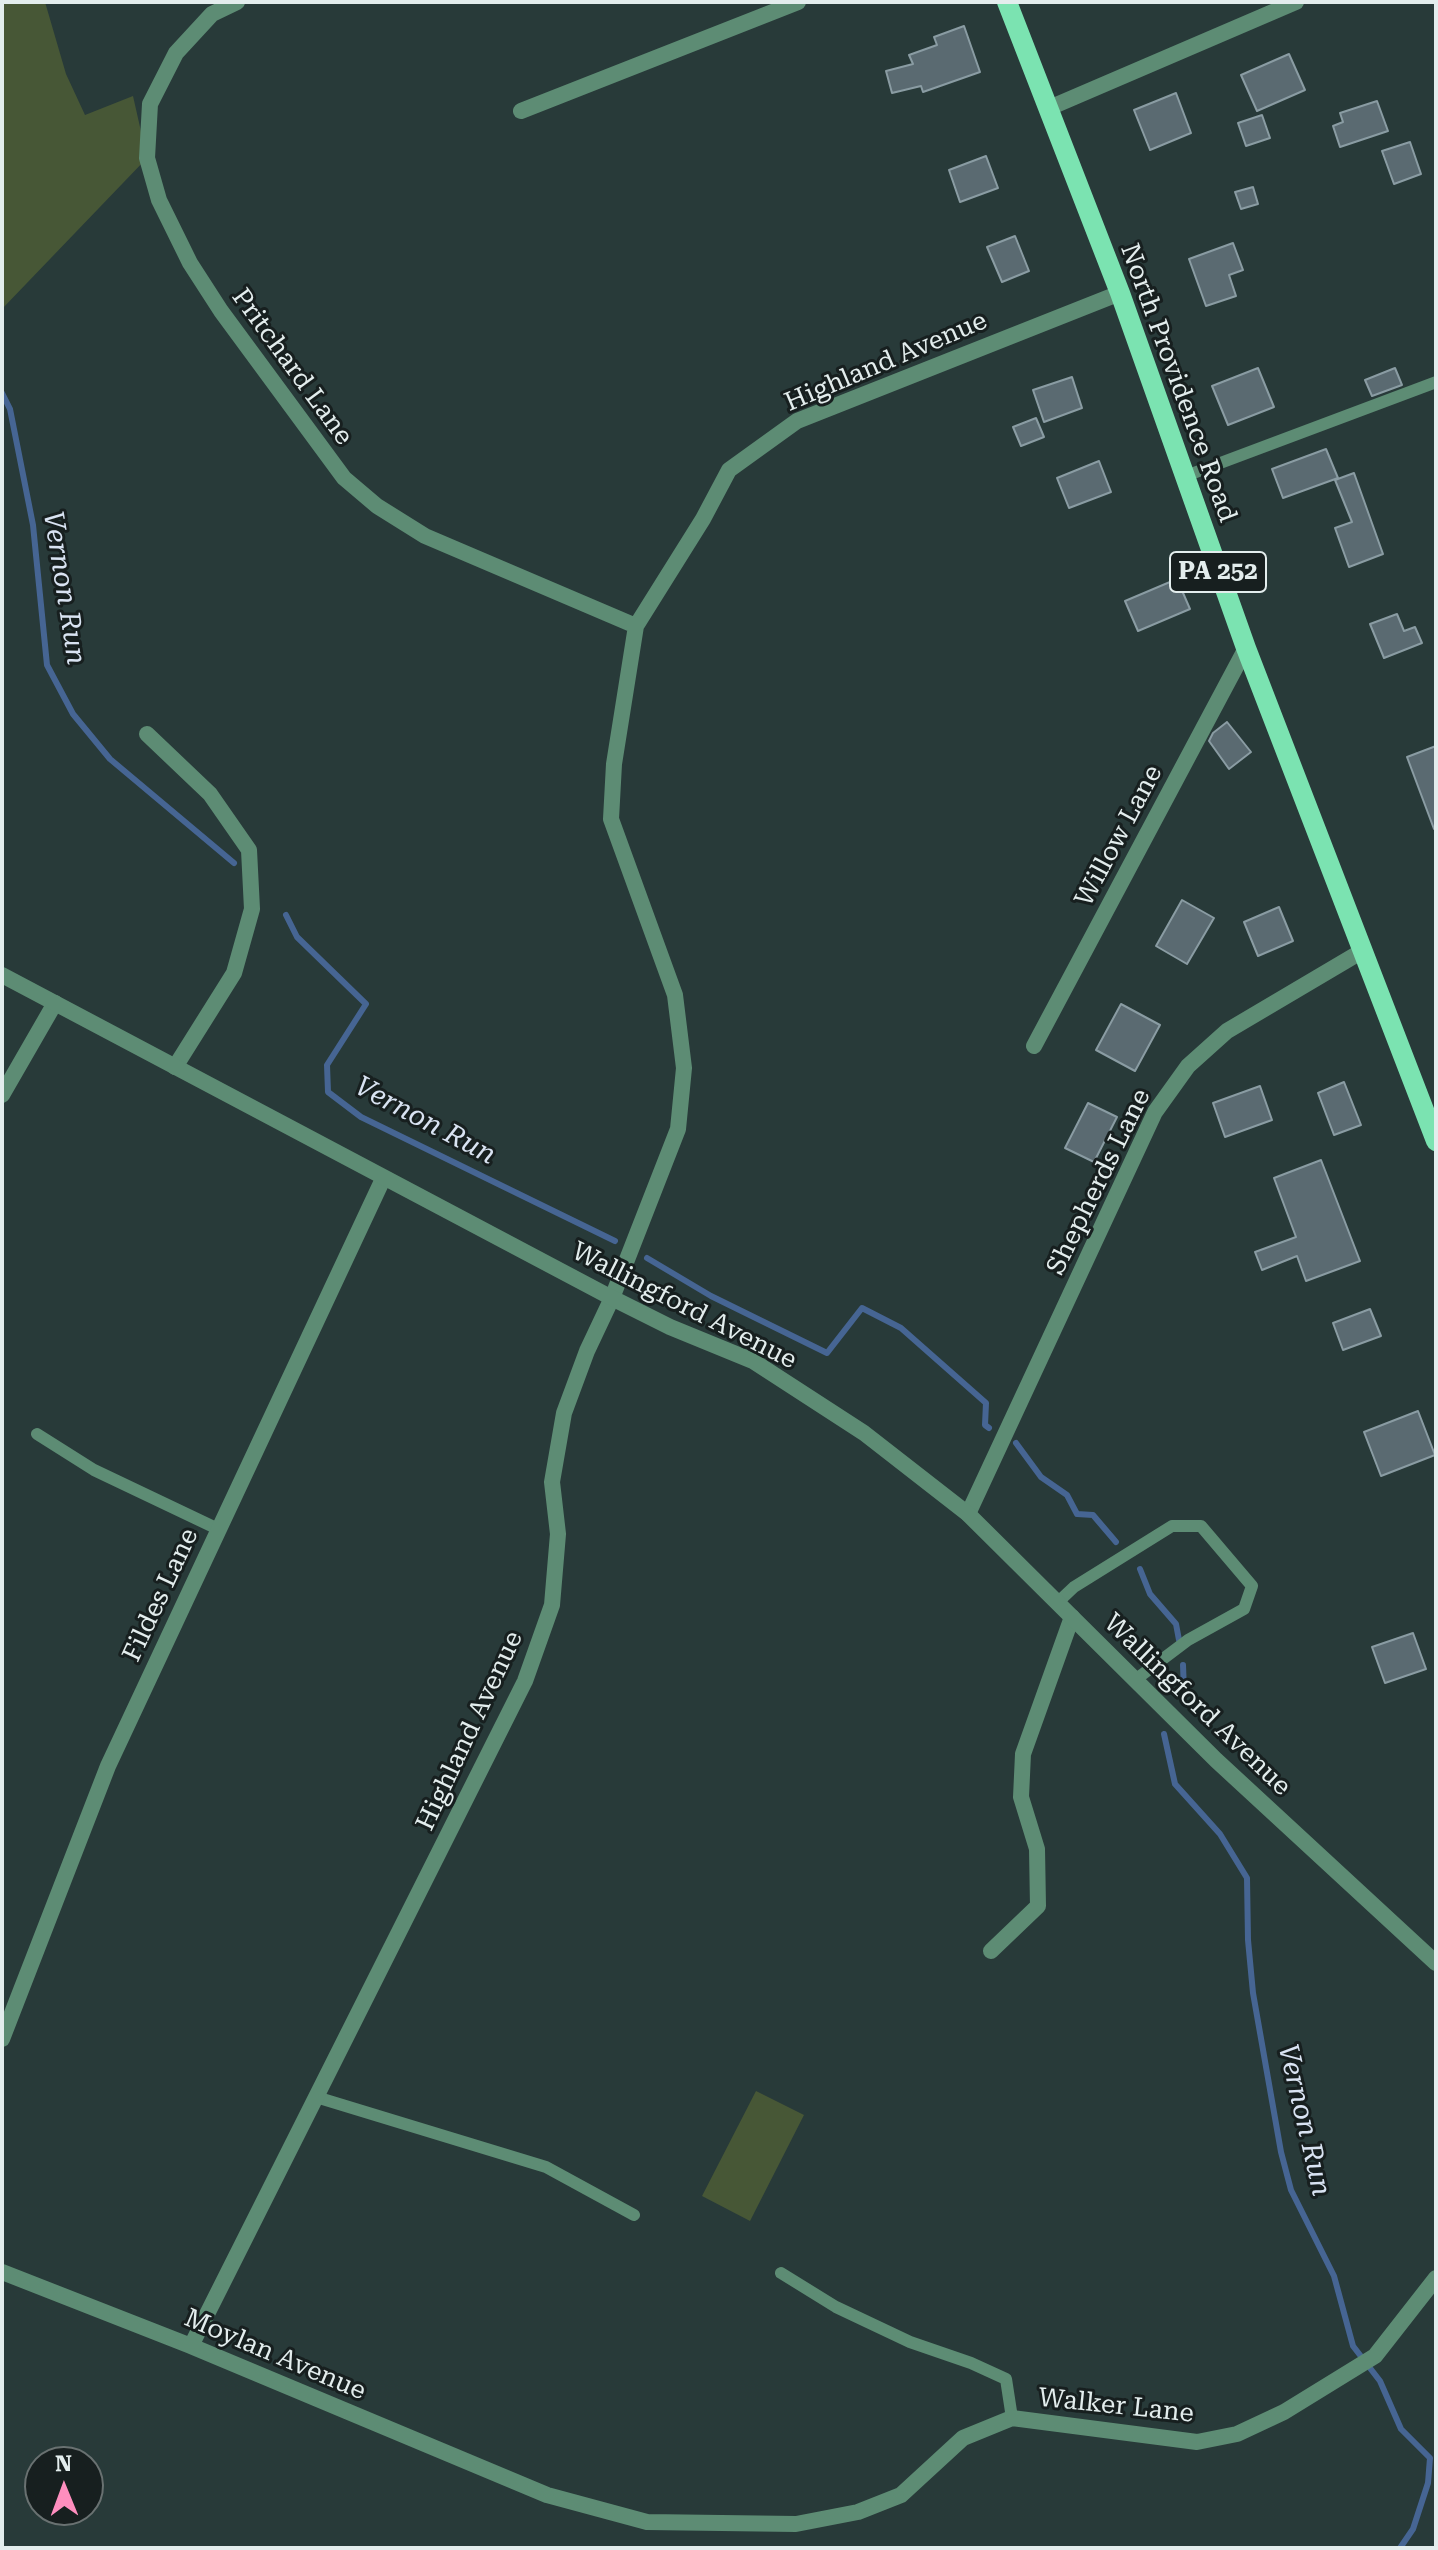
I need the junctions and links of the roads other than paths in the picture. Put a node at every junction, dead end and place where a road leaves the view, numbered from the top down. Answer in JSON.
{"nodes":[{"id":1,"x":237,"y":2,"type":"edge"},
{"id":2,"x":798,"y":2,"type":"edge"},
{"id":3,"x":1007,"y":2,"type":"edge"},
{"id":4,"x":1296,"y":2,"type":"edge"},
{"id":5,"x":1049,"y":108,"type":"junction"},
{"id":6,"x":521,"y":111,"type":"dead end"},
{"id":7,"x":1120,"y":293,"type":"junction"},
{"id":8,"x":1436,"y":382,"type":"edge"},
{"id":9,"x":1183,"y":477,"type":"junction"},
{"id":10,"x":636,"y":626,"type":"junction"},
{"id":11,"x":1246,"y":648,"type":"junction"},
{"id":12,"x":147,"y":734,"type":"dead end"},
{"id":13,"x":1364,"y":950,"type":"junction"},
{"id":14,"x":2,"y":975,"type":"edge"},
{"id":15,"x":55,"y":1003,"type":"junction"},
{"id":16,"x":1034,"y":1046,"type":"dead end"},
{"id":17,"x":175,"y":1067,"type":"junction"},
{"id":18,"x":2,"y":1095,"type":"edge"},
{"id":19,"x":1436,"y":1141,"type":"edge"},
{"id":20,"x":383,"y":1179,"type":"junction"},
{"id":21,"x":612,"y":1298,"type":"junction"},
{"id":22,"x":37,"y":1434,"type":"dead end"},
{"id":23,"x":968,"y":1514,"type":"junction"},
{"id":24,"x":218,"y":1529,"type":"junction"},
{"id":25,"x":1057,"y":1603,"type":"junction"},
{"id":26,"x":1072,"y":1617,"type":"junction"},
{"id":27,"x":1135,"y":1680,"type":"junction"},
{"id":28,"x":991,"y":1951,"type":"dead end"},
{"id":29,"x":1436,"y":1963,"type":"edge"},
{"id":30,"x":2,"y":2039,"type":"edge"},
{"id":31,"x":316,"y":2097,"type":"junction"},
{"id":32,"x":634,"y":2215,"type":"dead end"},
{"id":33,"x":2,"y":2272,"type":"edge"},
{"id":34,"x":781,"y":2273,"type":"dead end"},
{"id":35,"x":1436,"y":2278,"type":"edge"},
{"id":36,"x":191,"y":2346,"type":"junction"},
{"id":37,"x":1012,"y":2418,"type":"junction"},
{"id":38,"x":527,"y":2487,"type":"joint"}],
"edges":[{"from":1,"to":10,"type":"street","name":"Pritchard Lane"},
{"from":2,"to":6,"type":"street"},
{"from":3,"to":5,"type":"main road","name":"North Providence Road","number":"PA 252"},
{"from":4,"to":5,"type":"street"},
{"from":5,"to":7,"type":"main road","name":"North Providence Road","number":"PA 252"},
{"from":7,"to":9,"type":"main road","name":"North Providence Road","number":"PA 252"},
{"from":7,"to":10,"type":"street","name":"Highland Avenue"},
{"from":8,"to":9,"type":"lane"},
{"from":9,"to":11,"type":"main road","name":"North Providence Road","number":"PA 252"},
{"from":10,"to":21,"type":"street","name":"Highland Avenue"},
{"from":11,"to":13,"type":"main road","name":"North Providence Road","number":"PA 252"},
{"from":11,"to":16,"type":"street","name":"Willow Lane"},
{"from":12,"to":17,"type":"street"},
{"from":13,"to":19,"type":"main road","name":"North Providence Road","number":"PA 252"},
{"from":13,"to":23,"type":"street","name":"Shepherds Lane"},
{"from":14,"to":15,"type":"street","name":"Wallingford Avenue"},
{"from":15,"to":17,"type":"street","name":"Wallingford Avenue"},
{"from":15,"to":18,"type":"street"},
{"from":17,"to":20,"type":"street","name":"Wallingford Avenue"},
{"from":20,"to":21,"type":"street","name":"Wallingford Avenue"},
{"from":20,"to":24,"type":"street","name":"Fildes Lane"},
{"from":21,"to":23,"type":"street","name":"Wallingford Avenue"},
{"from":21,"to":31,"type":"street","name":"Highland Avenue"},
{"from":22,"to":24,"type":"lane"},
{"from":23,"to":25,"type":"street","name":"Wallingford Avenue"},
{"from":24,"to":30,"type":"street","name":"Fildes Lane"},
{"from":25,"to":26,"type":"street","name":"Wallingford Avenue"},
{"from":25,"to":27,"type":"lane"},
{"from":26,"to":27,"type":"street","name":"Wallingford Avenue"},
{"from":26,"to":28,"type":"street"},
{"from":27,"to":29,"type":"street","name":"Wallingford Avenue"},
{"from":31,"to":32,"type":"lane"},
{"from":31,"to":36,"type":"street","name":"Highland Avenue"},
{"from":33,"to":36,"type":"street","name":"Moylan Avenue"},
{"from":34,"to":37,"type":"lane"},
{"from":35,"to":37,"type":"street","name":"Walker Lane"},
{"from":36,"to":38,"type":"street","name":"Moylan Avenue"},
{"from":37,"to":38,"type":"street","name":"Walker Lane"}]}
